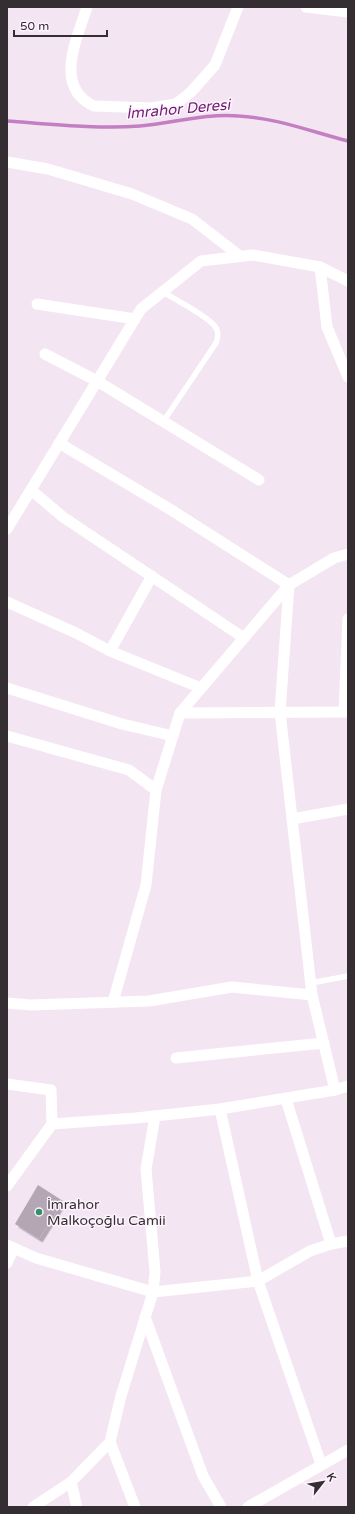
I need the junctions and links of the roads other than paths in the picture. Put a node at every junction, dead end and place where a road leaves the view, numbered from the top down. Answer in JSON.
{"nodes":[{"id":1,"x":87,"y":7,"type":"edge"},
{"id":2,"x":238,"y":7,"type":"edge"},
{"id":3,"x":306,"y":7,"type":"edge"},
{"id":4,"x":348,"y":12,"type":"edge"},
{"id":5,"x":7,"y":162,"type":"edge"},
{"id":6,"x":240,"y":256,"type":"junction"},
{"id":7,"x":320,"y":267,"type":"junction"},
{"id":8,"x":348,"y":281,"type":"edge"},
{"id":9,"x":162,"y":291,"type":"junction"},
{"id":10,"x":37,"y":304,"type":"dead end"},
{"id":11,"x":135,"y":318,"type":"junction"},
{"id":12,"x":45,"y":354,"type":"dead end"},
{"id":13,"x":348,"y":377,"type":"edge"},
{"id":14,"x":97,"y":381,"type":"junction"},
{"id":15,"x":163,"y":422,"type":"junction"},
{"id":16,"x":59,"y":443,"type":"junction"},
{"id":17,"x":259,"y":480,"type":"dead end"},
{"id":18,"x":31,"y":490,"type":"junction"},
{"id":19,"x":7,"y":529,"type":"edge"},
{"id":20,"x":348,"y":554,"type":"edge"},
{"id":21,"x":152,"y":576,"type":"junction"},
{"id":22,"x":289,"y":585,"type":"junction"},
{"id":23,"x":7,"y":602,"type":"edge"},
{"id":24,"x":348,"y":619,"type":"edge"},
{"id":25,"x":244,"y":638,"type":"junction"},
{"id":26,"x":110,"y":652,"type":"junction"},
{"id":27,"x":7,"y":688,"type":"edge"},
{"id":28,"x":201,"y":688,"type":"junction"},
{"id":29,"x":280,"y":712,"type":"junction"},
{"id":30,"x":346,"y":712,"type":"edge"},
{"id":31,"x":180,"y":713,"type":"junction"},
{"id":32,"x":7,"y":736,"type":"edge"},
{"id":33,"x":173,"y":736,"type":"junction"},
{"id":34,"x":156,"y":790,"type":"junction"},
{"id":35,"x":348,"y":809,"type":"edge"},
{"id":36,"x":292,"y":819,"type":"junction"},
{"id":37,"x":348,"y":976,"type":"edge"},
{"id":38,"x":311,"y":983,"type":"junction"},
{"id":39,"x":312,"y":995,"type":"junction"},
{"id":40,"x":113,"y":1002,"type":"junction"},
{"id":41,"x":7,"y":1003,"type":"edge"},
{"id":42,"x":324,"y":1043,"type":"junction"},
{"id":43,"x":176,"y":1058,"type":"dead end"},
{"id":44,"x":7,"y":1084,"type":"edge"},
{"id":45,"x":348,"y":1086,"type":"edge"},
{"id":46,"x":335,"y":1090,"type":"junction"},
{"id":47,"x":286,"y":1099,"type":"junction"},
{"id":48,"x":220,"y":1109,"type":"junction"},
{"id":49,"x":155,"y":1116,"type":"junction"},
{"id":50,"x":52,"y":1124,"type":"junction"},
{"id":51,"x":7,"y":1186,"type":"edge"},
{"id":52,"x":348,"y":1241,"type":"edge"},
{"id":53,"x":331,"y":1244,"type":"junction"},
{"id":54,"x":11,"y":1247,"type":"edge"},
{"id":55,"x":7,"y":1263,"type":"edge"},
{"id":56,"x":258,"y":1281,"type":"junction"},
{"id":57,"x":153,"y":1292,"type":"junction"},
{"id":58,"x":145,"y":1317,"type":"junction"},
{"id":59,"x":110,"y":1442,"type":"junction"},
{"id":60,"x":348,"y":1450,"type":"edge"},
{"id":61,"x":321,"y":1464,"type":"junction"},
{"id":62,"x":71,"y":1482,"type":"junction"},
{"id":63,"x":33,"y":1507,"type":"edge"},
{"id":64,"x":77,"y":1507,"type":"edge"},
{"id":65,"x":135,"y":1507,"type":"edge"},
{"id":66,"x":221,"y":1507,"type":"edge"},
{"id":67,"x":248,"y":1507,"type":"edge"}],
"edges":[{"from":1,"to":2,"type":"street"},
{"from":3,"to":4,"type":"street"},
{"from":5,"to":6,"type":"street"},
{"from":6,"to":7,"type":"street"},
{"from":6,"to":9,"type":"street"},
{"from":7,"to":8,"type":"street"},
{"from":7,"to":13,"type":"street"},
{"from":9,"to":11,"type":"street"},
{"from":9,"to":15,"type":"lane"},
{"from":10,"to":11,"type":"street"},
{"from":11,"to":14,"type":"street"},
{"from":12,"to":14,"type":"street"},
{"from":14,"to":15,"type":"street"},
{"from":14,"to":16,"type":"street"},
{"from":15,"to":17,"type":"street"},
{"from":16,"to":18,"type":"street"},
{"from":16,"to":22,"type":"street"},
{"from":18,"to":19,"type":"street"},
{"from":18,"to":21,"type":"street"},
{"from":20,"to":22,"type":"street"},
{"from":21,"to":25,"type":"street"},
{"from":21,"to":26,"type":"street"},
{"from":22,"to":25,"type":"street"},
{"from":22,"to":29,"type":"street"},
{"from":23,"to":26,"type":"street"},
{"from":24,"to":30,"type":"street"},
{"from":25,"to":28,"type":"street"},
{"from":26,"to":28,"type":"street"},
{"from":27,"to":33,"type":"street"},
{"from":28,"to":31,"type":"street"},
{"from":29,"to":30,"type":"street"},
{"from":29,"to":31,"type":"street"},
{"from":29,"to":36,"type":"street"},
{"from":31,"to":33,"type":"street"},
{"from":32,"to":34,"type":"street"},
{"from":33,"to":34,"type":"street"},
{"from":34,"to":40,"type":"street"},
{"from":35,"to":36,"type":"street"},
{"from":36,"to":38,"type":"street"},
{"from":37,"to":38,"type":"lane"},
{"from":38,"to":39,"type":"street"},
{"from":39,"to":40,"type":"street"},
{"from":39,"to":42,"type":"street"},
{"from":40,"to":41,"type":"street"},
{"from":42,"to":43,"type":"street"},
{"from":42,"to":46,"type":"street"},
{"from":44,"to":50,"type":"street"},
{"from":45,"to":46,"type":"street"},
{"from":46,"to":47,"type":"street"},
{"from":47,"to":48,"type":"street"},
{"from":47,"to":53,"type":"street"},
{"from":48,"to":49,"type":"street"},
{"from":48,"to":56,"type":"street"},
{"from":49,"to":50,"type":"street"},
{"from":49,"to":57,"type":"street"},
{"from":50,"to":51,"type":"street"},
{"from":52,"to":53,"type":"street"},
{"from":53,"to":56,"type":"street"},
{"from":54,"to":55,"type":"street"},
{"from":54,"to":57,"type":"street"},
{"from":56,"to":57,"type":"street"},
{"from":56,"to":61,"type":"street"},
{"from":57,"to":58,"type":"street"},
{"from":58,"to":59,"type":"street"},
{"from":58,"to":66,"type":"street"},
{"from":59,"to":62,"type":"street"},
{"from":59,"to":65,"type":"street"},
{"from":60,"to":61,"type":"street"},
{"from":61,"to":67,"type":"street"},
{"from":62,"to":63,"type":"street"},
{"from":62,"to":64,"type":"street"}]}
